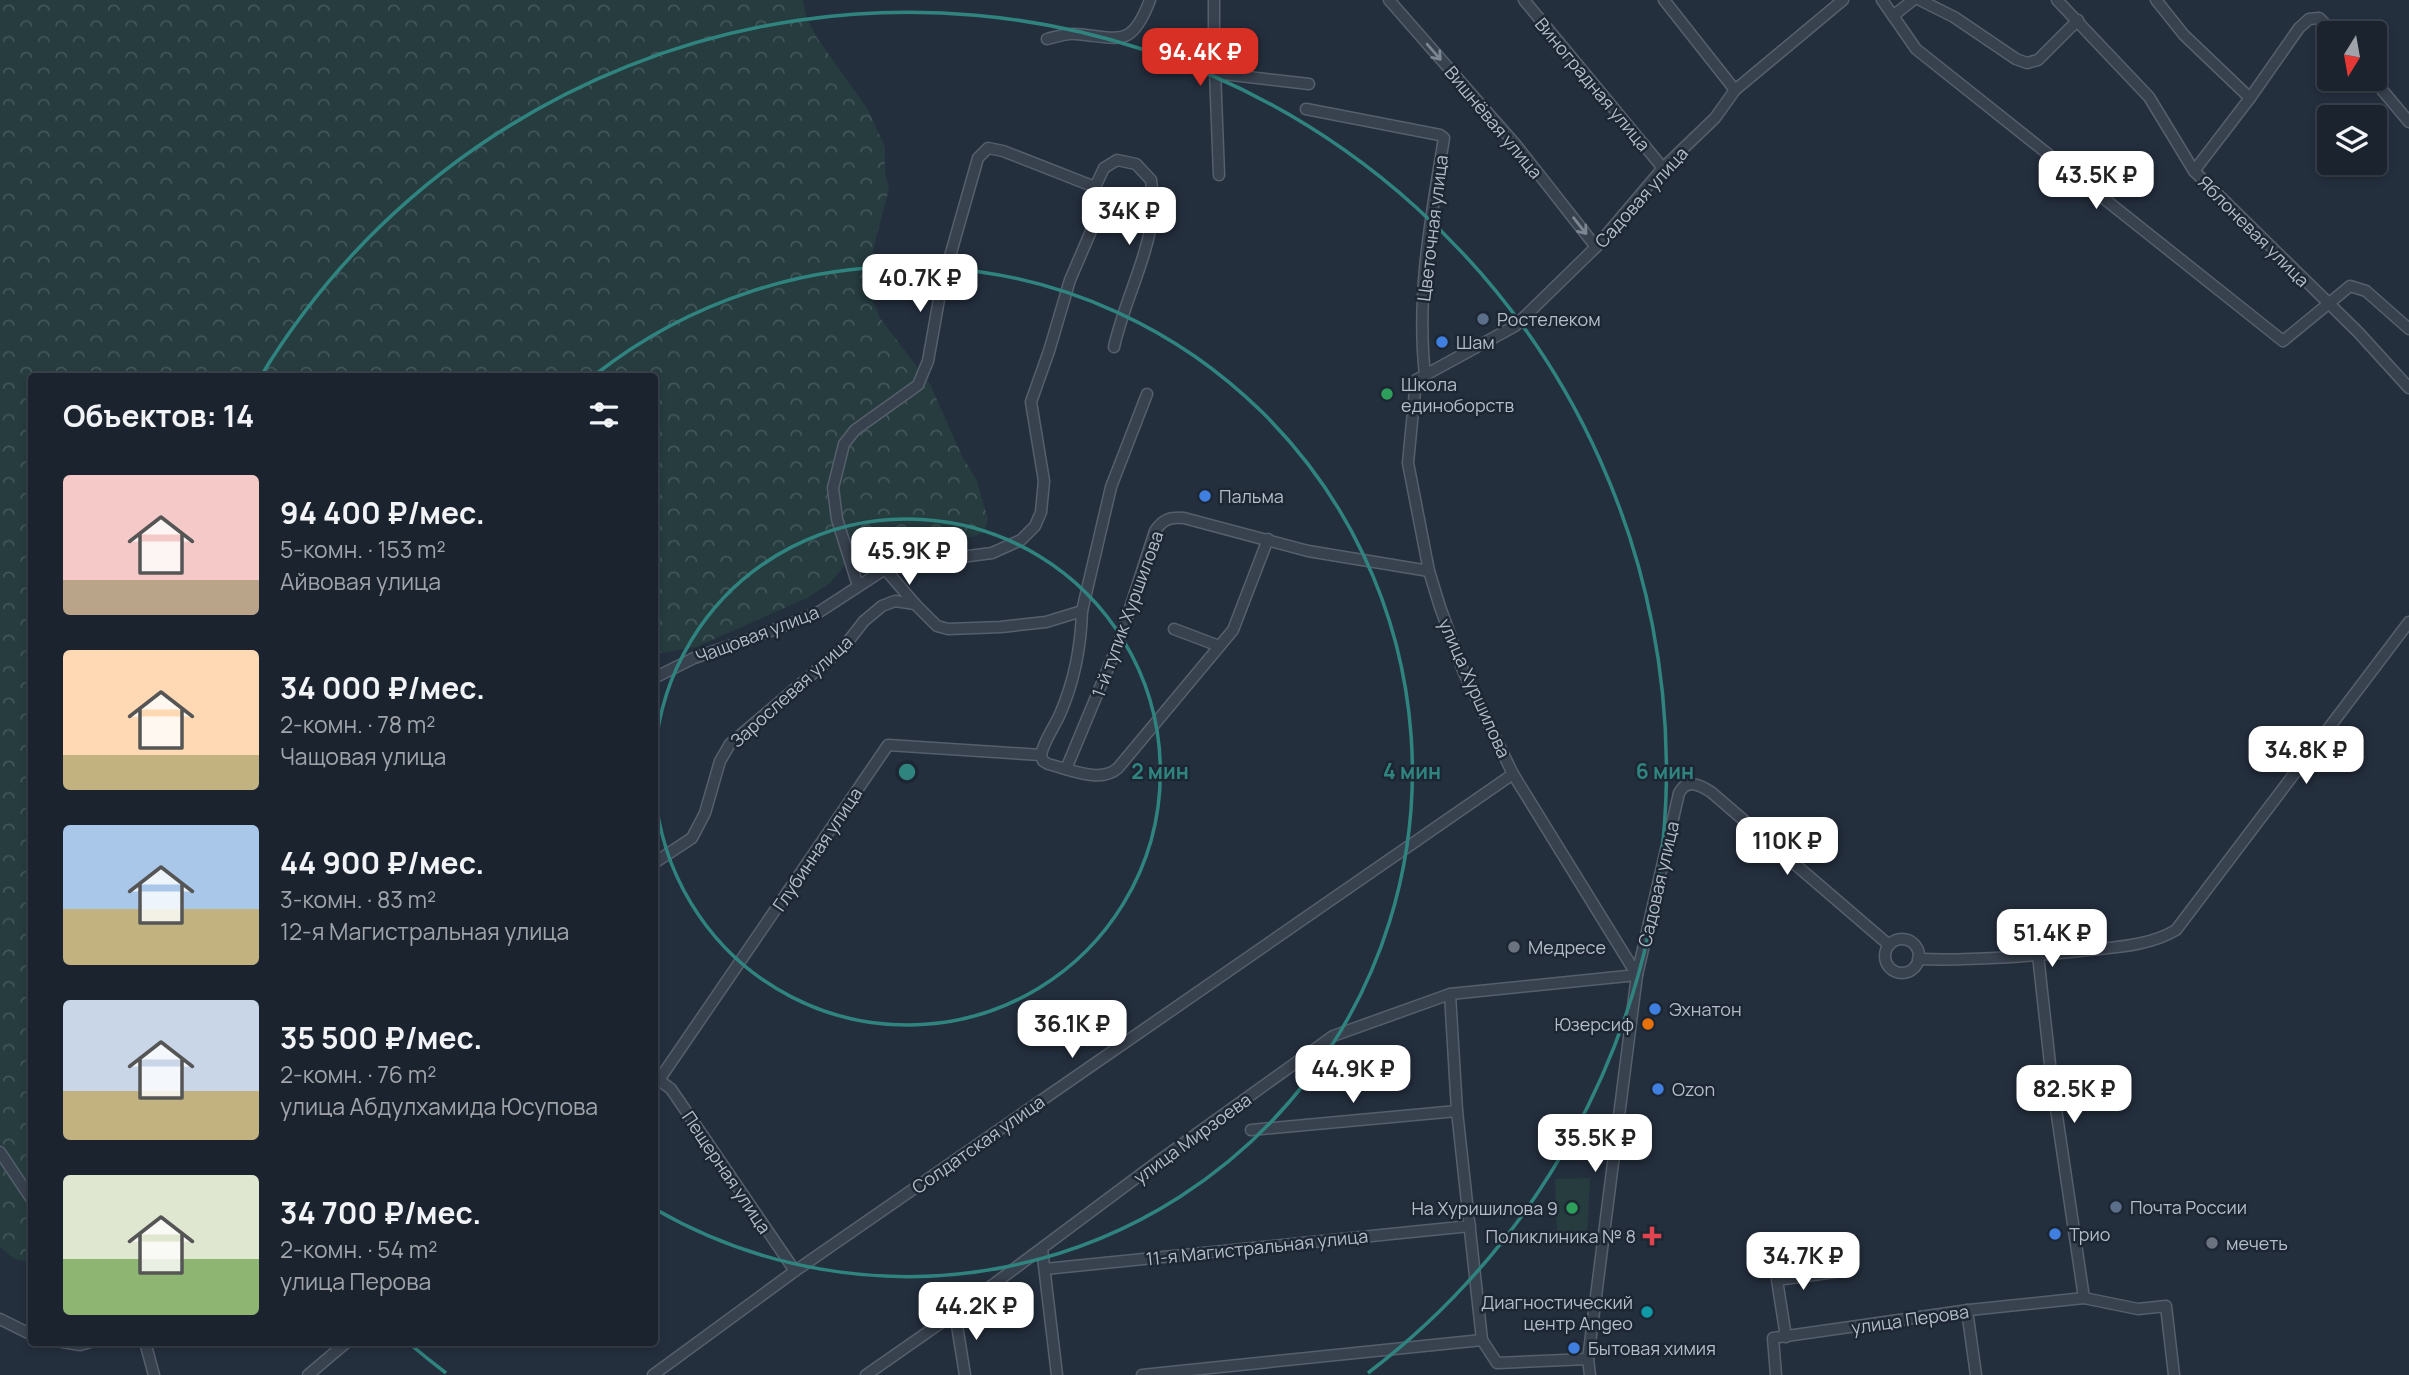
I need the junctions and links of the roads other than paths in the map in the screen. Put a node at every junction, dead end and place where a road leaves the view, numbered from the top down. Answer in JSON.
{"nodes":[{"id":1,"x":1150,"y":0,"type":"edge"},
{"id":2,"x":1214,"y":0,"type":"edge"},
{"id":3,"x":1389,"y":0,"type":"edge"},
{"id":4,"x":1524,"y":0,"type":"edge"},
{"id":5,"x":1664,"y":0,"type":"edge"},
{"id":6,"x":1843,"y":0,"type":"edge"},
{"id":7,"x":1882,"y":0,"type":"edge"},
{"id":8,"x":1913,"y":0,"type":"edge"},
{"id":9,"x":1920,"y":0,"type":"edge"},
{"id":10,"x":2057,"y":0,"type":"edge"},
{"id":11,"x":2156,"y":0,"type":"edge"},
{"id":12,"x":1893,"y":16,"type":"junction"},
{"id":13,"x":2078,"y":20,"type":"junction"},
{"id":14,"x":2322,"y":21,"type":"edge"},
{"id":15,"x":1047,"y":39,"type":"dead end"},
{"id":16,"x":1215,"y":73,"type":"junction"},
{"id":17,"x":1309,"y":84,"type":"dead end"},
{"id":18,"x":1735,"y":90,"type":"junction"},
{"id":19,"x":2383,"y":91,"type":"edge"},
{"id":20,"x":2250,"y":98,"type":"junction"},
{"id":21,"x":1306,"y":109,"type":"dead end"},
{"id":22,"x":2409,"y":122,"type":"edge"},
{"id":23,"x":1662,"y":168,"type":"junction"},
{"id":24,"x":2194,"y":171,"type":"junction"},
{"id":25,"x":1219,"y":175,"type":"dead end"},
{"id":26,"x":1095,"y":187,"type":"junction"},
{"id":27,"x":1596,"y":247,"type":"junction"},
{"id":28,"x":2328,"y":304,"type":"junction"},
{"id":29,"x":2409,"y":329,"type":"edge"},
{"id":30,"x":1114,"y":347,"type":"dead end"},
{"id":31,"x":1425,"y":375,"type":"junction"},
{"id":32,"x":2409,"y":388,"type":"edge"},
{"id":33,"x":1147,"y":394,"type":"dead end"},
{"id":34,"x":1268,"y":539,"type":"junction"},
{"id":35,"x":885,"y":569,"type":"junction"},
{"id":36,"x":1430,"y":571,"type":"junction"},
{"id":37,"x":858,"y":586,"type":"junction"},
{"id":38,"x":915,"y":604,"type":"junction"},
{"id":39,"x":1082,"y":611,"type":"junction"},
{"id":40,"x":2409,"y":622,"type":"edge"},
{"id":41,"x":1174,"y":629,"type":"dead end"},
{"id":42,"x":1219,"y":646,"type":"junction"},
{"id":43,"x":658,"y":676,"type":"edge"},
{"id":44,"x":1041,"y":755,"type":"junction"},
{"id":45,"x":1066,"y":769,"type":"junction"},
{"id":46,"x":1513,"y":774,"type":"junction"},
{"id":47,"x":658,"y":860,"type":"edge"},
{"id":48,"x":1889,"y":945,"type":"junction"},
{"id":49,"x":2038,"y":955,"type":"junction"},
{"id":50,"x":1919,"y":959,"type":"junction"},
{"id":51,"x":1637,"y":975,"type":"junction"},
{"id":52,"x":1450,"y":994,"type":"junction"},
{"id":53,"x":658,"y":1079,"type":"edge"},
{"id":54,"x":658,"y":1081,"type":"edge"},
{"id":55,"x":1458,"y":1111,"type":"junction"},
{"id":56,"x":1251,"y":1130,"type":"dead end"},
{"id":57,"x":0,"y":1152,"type":"edge"},
{"id":58,"x":28,"y":1194,"type":"edge"},
{"id":59,"x":1470,"y":1226,"type":"junction"},
{"id":60,"x":1042,"y":1249,"type":"junction"},
{"id":61,"x":1045,"y":1269,"type":"junction"},
{"id":62,"x":1849,"y":1270,"type":"dead end"},
{"id":63,"x":795,"y":1271,"type":"junction"},
{"id":64,"x":2084,"y":1298,"type":"junction"},
{"id":65,"x":1967,"y":1310,"type":"junction"},
{"id":66,"x":956,"y":1313,"type":"junction"},
{"id":67,"x":0,"y":1319,"type":"edge"},
{"id":68,"x":28,"y":1333,"type":"edge"},
{"id":69,"x":1786,"y":1337,"type":"junction"},
{"id":70,"x":1482,"y":1340,"type":"junction"},
{"id":71,"x":146,"y":1346,"type":"edge"},
{"id":72,"x":342,"y":1346,"type":"edge"},
{"id":73,"x":1588,"y":1359,"type":"junction"},
{"id":74,"x":153,"y":1375,"type":"edge"},
{"id":75,"x":308,"y":1375,"type":"edge"},
{"id":76,"x":653,"y":1375,"type":"edge"},
{"id":77,"x":866,"y":1375,"type":"edge"},
{"id":78,"x":965,"y":1375,"type":"edge"},
{"id":79,"x":1057,"y":1375,"type":"edge"},
{"id":80,"x":1142,"y":1375,"type":"edge"},
{"id":81,"x":1590,"y":1375,"type":"edge"},
{"id":82,"x":1776,"y":1375,"type":"edge"},
{"id":83,"x":1976,"y":1375,"type":"edge"},
{"id":84,"x":2174,"y":1375,"type":"edge"}],
"edges":[{"from":1,"to":15,"type":"street"},
{"from":2,"to":16,"type":"street"},
{"from":3,"to":27,"type":"street","name":"Вишнёвая улица","one_way":true},
{"from":4,"to":23,"type":"street","name":"Виноградная улица"},
{"from":5,"to":18,"type":"street"},
{"from":6,"to":18,"type":"street","name":"Садовая улица"},
{"from":7,"to":12,"type":"street"},
{"from":8,"to":12,"type":"street"},
{"from":9,"to":13,"type":"street"},
{"from":10,"to":13,"type":"street","name":"Яблоневая улица"},
{"from":11,"to":20,"type":"street"},
{"from":12,"to":28,"type":"street"},
{"from":13,"to":24,"type":"street","name":"Яблоневая улица"},
{"from":14,"to":20,"type":"street"},
{"from":16,"to":17,"type":"street"},
{"from":16,"to":25,"type":"street"},
{"from":18,"to":23,"type":"street","name":"Садовая улица"},
{"from":19,"to":22,"type":"street"},
{"from":20,"to":24,"type":"street"},
{"from":21,"to":31,"type":"street","name":"Цветочная улица"},
{"from":23,"to":27,"type":"street","name":"Садовая улица"},
{"from":24,"to":28,"type":"street","name":"Яблоневая улица"},
{"from":26,"to":30,"type":"street"},
{"from":26,"to":35,"type":"street","name":"Чащовая улица"},
{"from":26,"to":37,"type":"street"},
{"from":27,"to":31,"type":"street","name":"Садовая улица"},
{"from":28,"to":29,"type":"street"},
{"from":28,"to":32,"type":"street","name":"Яблоневая улица"},
{"from":31,"to":36,"type":"street","name":"улица Хуршилова"},
{"from":33,"to":39,"type":"street"},
{"from":34,"to":36,"type":"street","name":"1-й тупик Хуршилова"},
{"from":34,"to":42,"type":"street"},
{"from":34,"to":45,"type":"street","name":"1-й тупик Хуршилова"},
{"from":35,"to":37,"type":"street","name":"Чащовая улица"},
{"from":35,"to":38,"type":"street"},
{"from":36,"to":46,"type":"street","name":"улица Хуршилова"},
{"from":37,"to":43,"type":"street","name":"Чащовая улица"},
{"from":38,"to":39,"type":"street"},
{"from":38,"to":47,"type":"street","name":"Зарослевая улица"},
{"from":39,"to":44,"type":"street","name":"1-й тупик Хуршилова"},
{"from":40,"to":49,"type":"street"},
{"from":41,"to":42,"type":"street"},
{"from":42,"to":45,"type":"street"},
{"from":44,"to":45,"type":"street"},
{"from":44,"to":53,"type":"street","name":"Глубинная улица"},
{"from":46,"to":51,"type":"street","name":"улица Хуршилова"},
{"from":46,"to":63,"type":"street","name":"Солдатская улица"},
{"from":48,"to":50,"type":"street"},
{"from":48,"to":50,"type":"street"},
{"from":48,"to":51,"type":"street","name":"Садовая улица"},
{"from":49,"to":50,"type":"street"},
{"from":49,"to":64,"type":"street"},
{"from":51,"to":52,"type":"street","name":"улица Мирзоева"},
{"from":51,"to":73,"type":"street","name":"Садовая улица"},
{"from":52,"to":55,"type":"street"},
{"from":52,"to":60,"type":"street","name":"улица Мирзоева"},
{"from":54,"to":63,"type":"street","name":"Пещерная улица"},
{"from":55,"to":56,"type":"street"},
{"from":55,"to":59,"type":"street"},
{"from":57,"to":58,"type":"street"},
{"from":59,"to":61,"type":"street","name":"11-я Магистральная улица"},
{"from":59,"to":70,"type":"street"},
{"from":60,"to":61,"type":"street"},
{"from":60,"to":66,"type":"street","name":"улица Мирзоева"},
{"from":61,"to":79,"type":"street"},
{"from":62,"to":69,"type":"street"},
{"from":63,"to":76,"type":"street","name":"Солдатская улица"},
{"from":64,"to":65,"type":"street","name":"улица Перова"},
{"from":64,"to":84,"type":"street","name":"улица Перова"},
{"from":65,"to":69,"type":"street","name":"улица Перова"},
{"from":65,"to":83,"type":"street"},
{"from":66,"to":77,"type":"street","name":"улица Мирзоева"},
{"from":66,"to":78,"type":"street"},
{"from":67,"to":68,"type":"street"},
{"from":69,"to":82,"type":"street"},
{"from":70,"to":73,"type":"street"},
{"from":70,"to":80,"type":"street"},
{"from":71,"to":74,"type":"street"},
{"from":72,"to":75,"type":"street"},
{"from":73,"to":81,"type":"street","name":"Садовая улица"}]}
